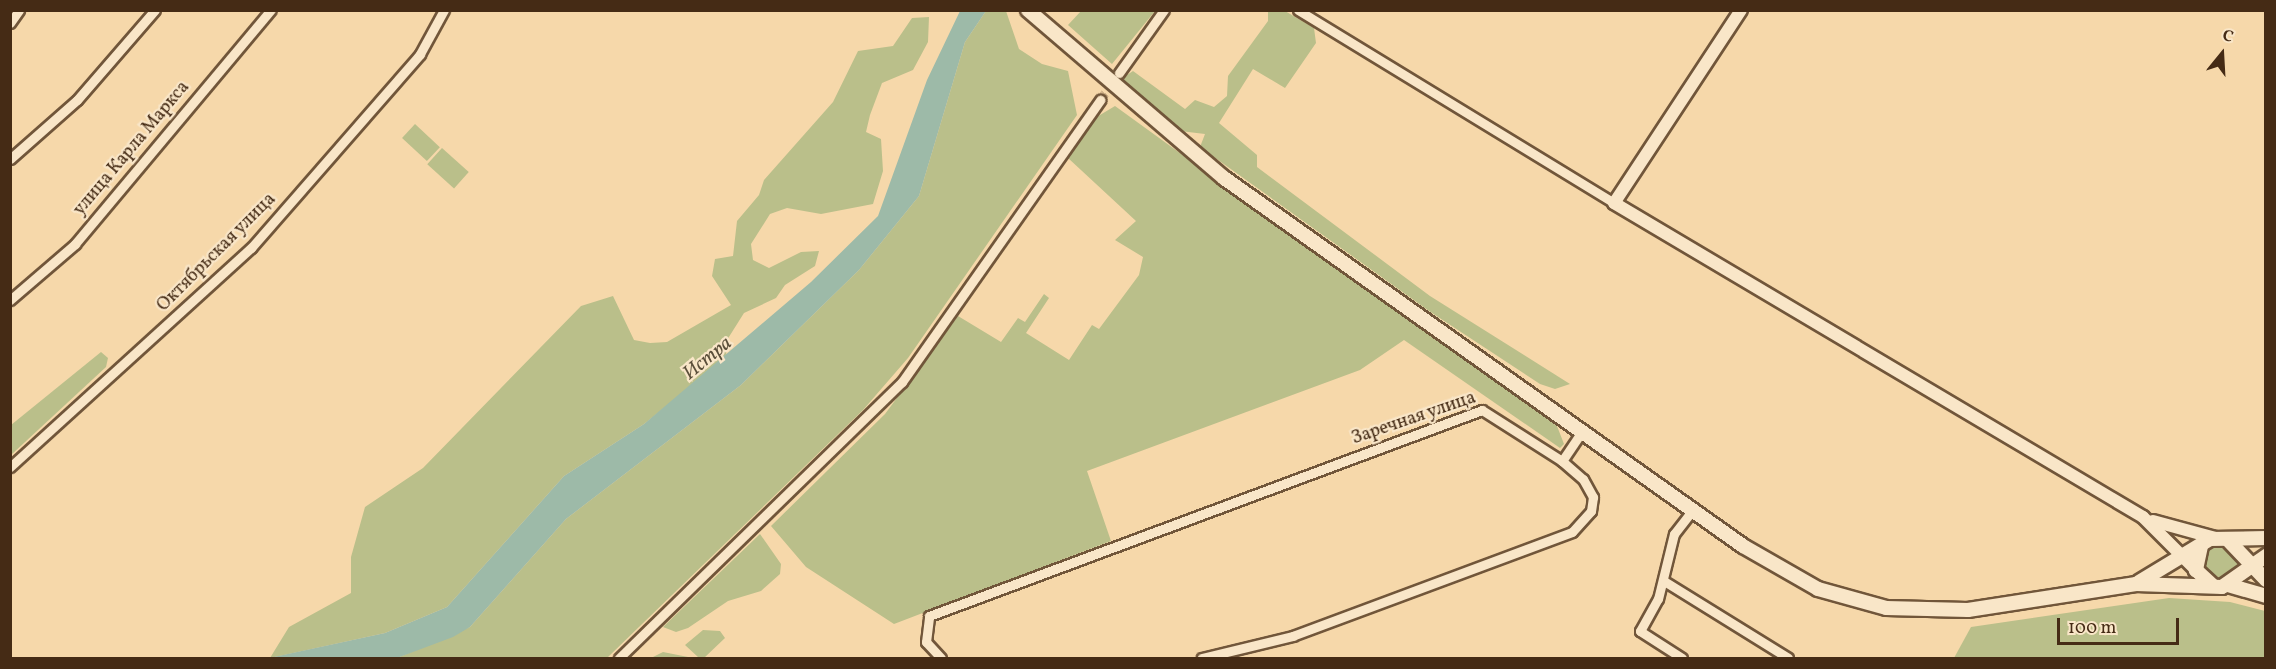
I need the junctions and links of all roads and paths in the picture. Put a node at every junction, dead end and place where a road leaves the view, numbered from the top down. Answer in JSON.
{"nodes":[{"id":1,"x":19,"y":10,"type":"edge"},
{"id":2,"x":155,"y":10,"type":"edge"},
{"id":3,"x":271,"y":10,"type":"edge"},
{"id":4,"x":444,"y":10,"type":"edge"},
{"id":5,"x":1028,"y":10,"type":"edge"},
{"id":6,"x":1164,"y":10,"type":"edge"},
{"id":7,"x":1298,"y":10,"type":"edge"},
{"id":8,"x":1741,"y":10,"type":"edge"},
{"id":9,"x":10,"y":23,"type":"edge"},
{"id":10,"x":1119,"y":73,"type":"tunnel mouth"},
{"id":11,"x":1100,"y":100,"type":"tunnel mouth"},
{"id":12,"x":10,"y":159,"type":"edge"},
{"id":13,"x":1614,"y":203,"type":"junction"},
{"id":14,"x":10,"y":300,"type":"edge"},
{"id":15,"x":1581,"y":431,"type":"junction"},
{"id":16,"x":1562,"y":461,"type":"junction"},
{"id":17,"x":10,"y":467,"type":"edge"},
{"id":18,"x":1693,"y":510,"type":"junction"},
{"id":19,"x":2143,"y":517,"type":"junction"},
{"id":20,"x":2165,"y":536,"type":"junction"},
{"id":21,"x":2265,"y":538,"type":"edge"},
{"id":22,"x":2215,"y":540,"type":"junction"},
{"id":23,"x":2242,"y":554,"type":"junction"},
{"id":24,"x":2265,"y":556,"type":"edge"},
{"id":25,"x":2185,"y":557,"type":"junction"},
{"id":26,"x":2252,"y":567,"type":"junction"},
{"id":27,"x":2196,"y":570,"type":"junction"},
{"id":28,"x":2155,"y":574,"type":"junction"},
{"id":29,"x":2265,"y":580,"type":"edge"},
{"id":30,"x":1664,"y":581,"type":"junction"},
{"id":31,"x":2228,"y":583,"type":"junction"},
{"id":32,"x":2136,"y":584,"type":"junction"},
{"id":33,"x":2265,"y":596,"type":"edge"},
{"id":34,"x":619,"y":658,"type":"edge"},
{"id":35,"x":941,"y":658,"type":"edge"},
{"id":36,"x":1202,"y":658,"type":"edge"},
{"id":37,"x":1682,"y":658,"type":"edge"},
{"id":38,"x":1788,"y":658,"type":"edge"}],
"edges":[{"from":1,"to":9,"type":"street"},
{"from":2,"to":12,"type":"street"},
{"from":3,"to":14,"type":"street","name":"улица Карла Маркса"},
{"from":4,"to":17,"type":"street","name":"Октябрьская улица"},
{"from":5,"to":15,"type":"main road"},
{"from":6,"to":10,"type":"street"},
{"from":7,"to":13,"type":"street"},
{"from":8,"to":13,"type":"street"},
{"from":11,"to":34,"type":"street"},
{"from":13,"to":19,"type":"street"},
{"from":15,"to":16,"type":"street"},
{"from":15,"to":18,"type":"main road"},
{"from":16,"to":35,"type":"street","name":"Заречная улица"},
{"from":16,"to":36,"type":"street","name":"Заречная улица"},
{"from":18,"to":30,"type":"street"},
{"from":18,"to":32,"type":"main road"},
{"from":19,"to":20,"type":"street"},
{"from":19,"to":22,"type":"street"},
{"from":20,"to":25,"type":"street"},
{"from":20,"to":28,"type":"street"},
{"from":21,"to":22,"type":"main road"},
{"from":22,"to":23,"type":"main road"},
{"from":22,"to":25,"type":"main road"},
{"from":22,"to":27,"type":"main road"},
{"from":23,"to":26,"type":"main road"},
{"from":23,"to":31,"type":"main road"},
{"from":24,"to":26,"type":"main road"},
{"from":25,"to":27,"type":"street"},
{"from":25,"to":28,"type":"main road"},
{"from":26,"to":29,"type":"main road"},
{"from":26,"to":31,"type":"main road"},
{"from":27,"to":31,"type":"main road"},
{"from":28,"to":32,"type":"main road"},
{"from":30,"to":37,"type":"street"},
{"from":30,"to":38,"type":"street"},
{"from":31,"to":32,"type":"main road"},
{"from":31,"to":33,"type":"main road"}]}
